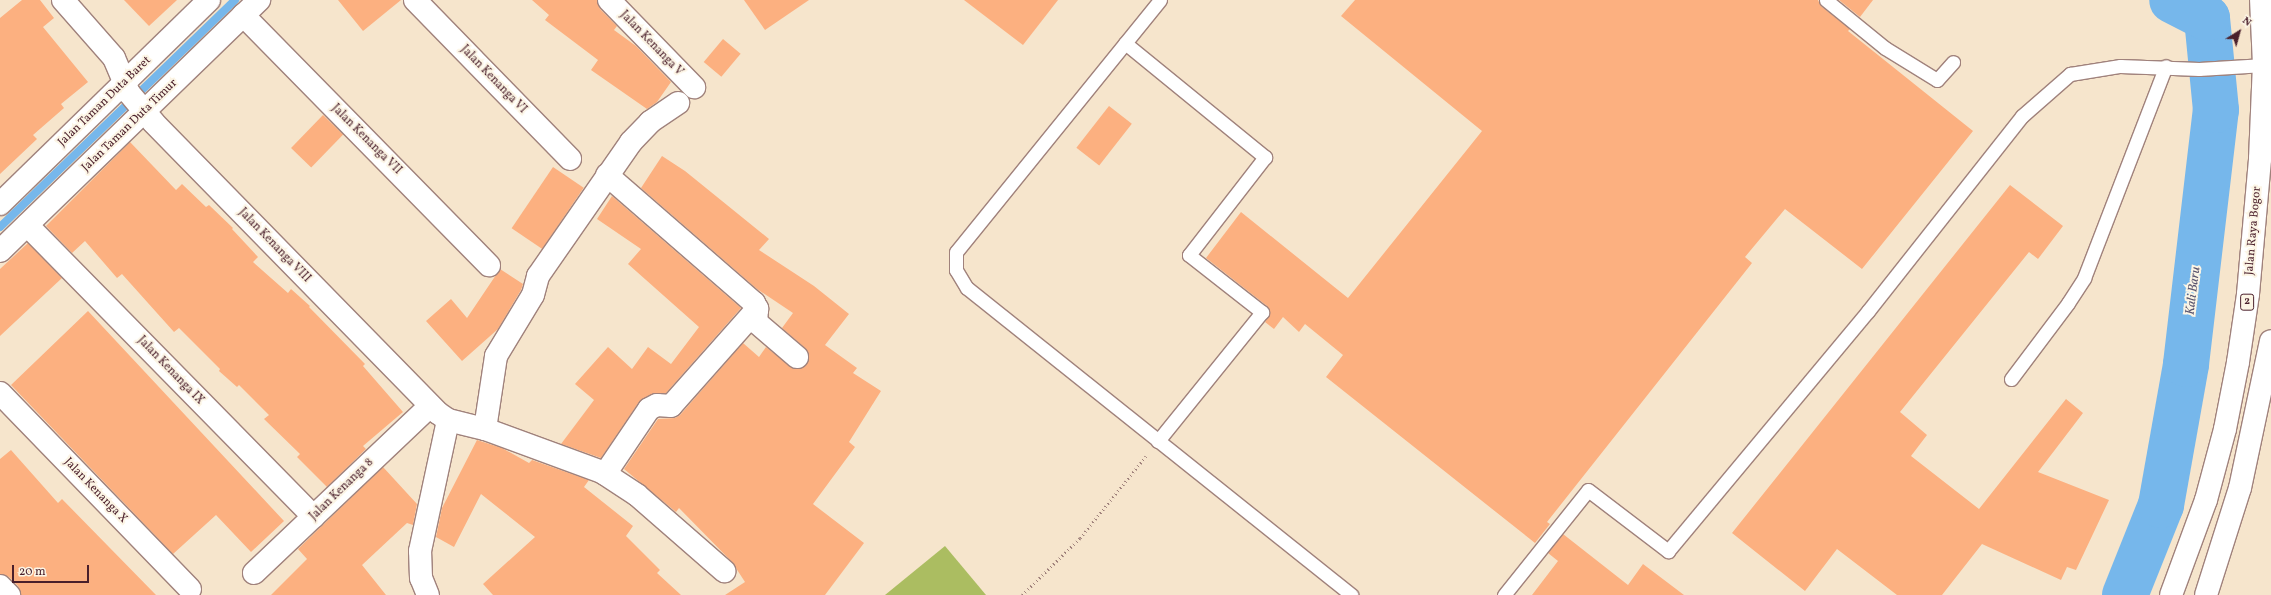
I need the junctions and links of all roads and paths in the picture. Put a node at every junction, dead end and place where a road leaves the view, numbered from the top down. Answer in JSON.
{"nodes":[{"id":1,"x":63,"y":0,"type":"edge"},
{"id":2,"x":209,"y":0,"type":"edge"},
{"id":3,"x":259,"y":0,"type":"edge"},
{"id":4,"x":415,"y":0,"type":"edge"},
{"id":5,"x":609,"y":0,"type":"edge"},
{"id":6,"x":1160,"y":0,"type":"edge"},
{"id":7,"x":1826,"y":0,"type":"edge"},
{"id":8,"x":2262,"y":0,"type":"edge"},
{"id":9,"x":243,"y":15,"type":"junction"},
{"id":10,"x":1125,"y":43,"type":"junction"},
{"id":11,"x":1953,"y":62,"type":"dead end"},
{"id":12,"x":2255,"y":65,"type":"junction"},
{"id":13,"x":2166,"y":66,"type":"junction"},
{"id":14,"x":694,"y":87,"type":"dead end"},
{"id":15,"x":135,"y":98,"type":"junction"},
{"id":16,"x":678,"y":103,"type":"dead end"},
{"id":17,"x":570,"y":159,"type":"dead end"},
{"id":18,"x":607,"y":175,"type":"junction"},
{"id":19,"x":0,"y":204,"type":"edge"},
{"id":20,"x":27,"y":225,"type":"junction"},
{"id":21,"x":0,"y":251,"type":"edge"},
{"id":22,"x":489,"y":265,"type":"dead end"},
{"id":23,"x":757,"y":309,"type":"junction"},
{"id":24,"x":2271,"y":341,"type":"edge"},
{"id":25,"x":797,"y":357,"type":"dead end"},
{"id":26,"x":2011,"y":379,"type":"dead end"},
{"id":27,"x":0,"y":393,"type":"edge"},
{"id":28,"x":430,"y":406,"type":"junction"},
{"id":29,"x":448,"y":420,"type":"junction"},
{"id":30,"x":485,"y":429,"type":"junction"},
{"id":31,"x":1158,"y":441,"type":"junction"},
{"id":32,"x":605,"y":474,"type":"junction"},
{"id":33,"x":314,"y":517,"type":"junction"},
{"id":34,"x":724,"y":571,"type":"dead end"},
{"id":35,"x":254,"y":573,"type":"dead end"},
{"id":36,"x":0,"y":586,"type":"edge"},
{"id":37,"x":190,"y":589,"type":"dead end"},
{"id":38,"x":9,"y":595,"type":"edge"},
{"id":39,"x":428,"y":595,"type":"edge"},
{"id":40,"x":1022,"y":595,"type":"edge"},
{"id":41,"x":1351,"y":595,"type":"edge"},
{"id":42,"x":1504,"y":595,"type":"edge"},
{"id":43,"x":2171,"y":595,"type":"edge"},
{"id":44,"x":2206,"y":595,"type":"edge"}],
"edges":[{"from":1,"to":15,"type":"main road","name":"Jalan Kenanga VIII"},
{"from":2,"to":15,"type":"main road","name":"Jalan Taman Duta Baret"},
{"from":3,"to":9,"type":"main road","name":"Jalan Taman Duta Timur"},
{"from":4,"to":17,"type":"main road","name":"Jalan Kenanga VI"},
{"from":5,"to":14,"type":"main road","name":"Jalan Kenanga V"},
{"from":6,"to":10,"type":"lane"},
{"from":7,"to":11,"type":"lane"},
{"from":8,"to":12,"type":"main road","name":"Jalan Raya Bogor","number":"2"},
{"from":9,"to":15,"type":"main road","name":"Jalan Taman Duta Timur"},
{"from":9,"to":22,"type":"main road","name":"Jalan Kenanga VII"},
{"from":10,"to":31,"type":"lane"},
{"from":10,"to":31,"type":"lane"},
{"from":12,"to":13,"type":"lane"},
{"from":12,"to":43,"type":"main road","name":"Jalan Raya Bogor","number":"2"},
{"from":13,"to":26,"type":"lane"},
{"from":13,"to":42,"type":"lane"},
{"from":15,"to":19,"type":"main road","name":"Jalan Taman Duta Baret"},
{"from":15,"to":20,"type":"main road","name":"Jalan Taman Duta Timur"},
{"from":15,"to":28,"type":"main road","name":"Jalan Kenanga VIII"},
{"from":16,"to":18,"type":"main road"},
{"from":18,"to":23,"type":"main road"},
{"from":18,"to":30,"type":"main road"},
{"from":20,"to":21,"type":"main road","name":"Jalan Taman Duta Timur"},
{"from":20,"to":33,"type":"main road","name":"Jalan Kenanga IX"},
{"from":23,"to":25,"type":"main road"},
{"from":23,"to":32,"type":"main road"},
{"from":24,"to":44,"type":"main road"},
{"from":27,"to":37,"type":"main road","name":"Jalan Kenanga X"},
{"from":28,"to":29,"type":"main road","name":"Jalan Kenanga VIII"},
{"from":28,"to":33,"type":"main road","name":"Jalan Kenanga 8"},
{"from":29,"to":30,"type":"main road"},
{"from":29,"to":39,"type":"main road"},
{"from":30,"to":32,"type":"main road"},
{"from":31,"to":40,"type":"path"},
{"from":31,"to":41,"type":"lane"},
{"from":32,"to":34,"type":"main road"},
{"from":33,"to":35,"type":"main road","name":"Jalan Kenanga 8"},
{"from":36,"to":38,"type":"main road"}]}
